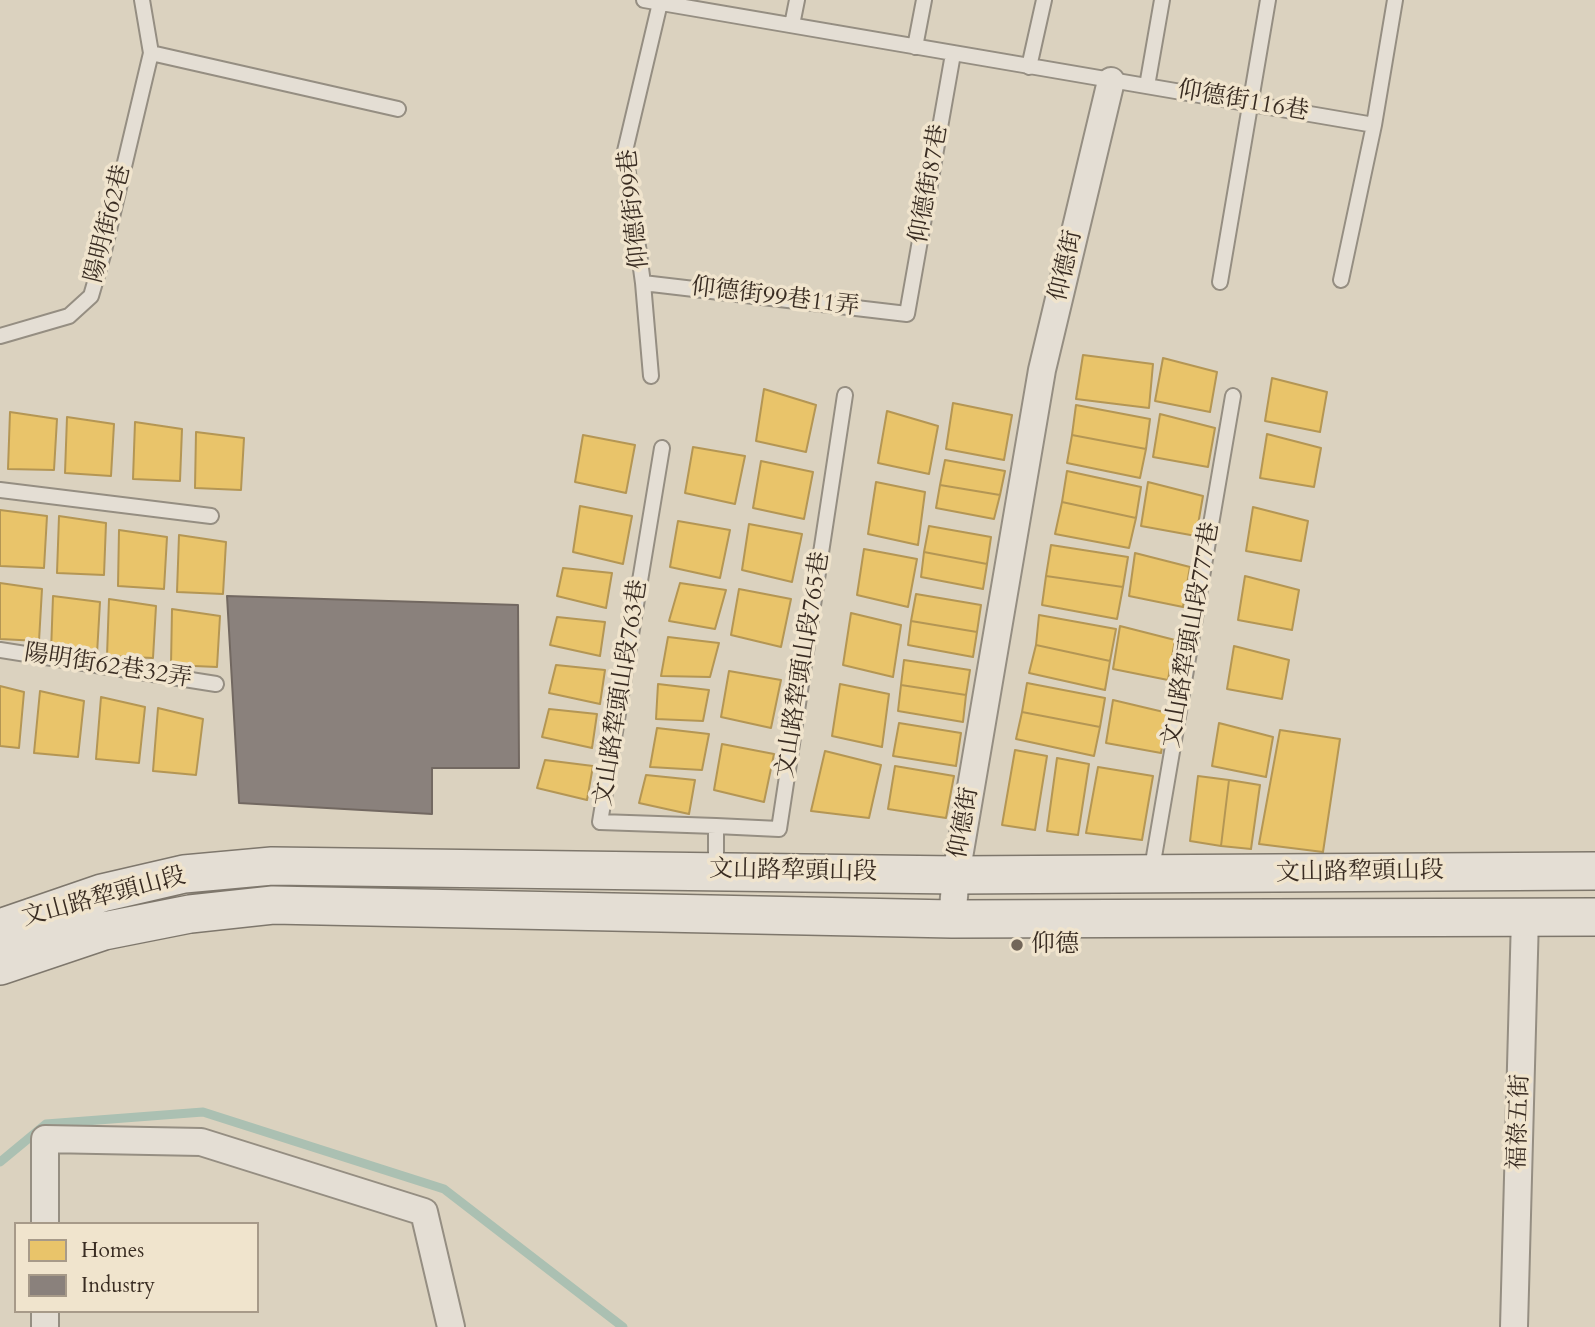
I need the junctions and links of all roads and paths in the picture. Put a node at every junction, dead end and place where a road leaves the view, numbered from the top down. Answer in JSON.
{"nodes":[{"id":1,"x":142,"y":0,"type":"edge"},
{"id":2,"x":644,"y":0,"type":"edge"},
{"id":3,"x":797,"y":0,"type":"edge"},
{"id":4,"x":924,"y":0,"type":"edge"},
{"id":5,"x":1044,"y":0,"type":"edge"},
{"id":6,"x":1162,"y":0,"type":"edge"},
{"id":7,"x":1268,"y":0,"type":"edge"},
{"id":8,"x":1395,"y":0,"type":"edge"},
{"id":9,"x":660,"y":3,"type":"junction"},
{"id":10,"x":792,"y":24,"type":"junction"},
{"id":11,"x":915,"y":47,"type":"junction"},
{"id":12,"x":151,"y":54,"type":"junction"},
{"id":13,"x":953,"y":54,"type":"junction"},
{"id":14,"x":1029,"y":67,"type":"junction"},
{"id":15,"x":1111,"y":81,"type":"junction"},
{"id":16,"x":1147,"y":86,"type":"junction"},
{"id":17,"x":1251,"y":104,"type":"junction"},
{"id":18,"x":398,"y":109,"type":"dead end"},
{"id":19,"x":1374,"y":125,"type":"junction"},
{"id":20,"x":1341,"y":280,"type":"dead end"},
{"id":21,"x":1220,"y":282,"type":"dead end"},
{"id":22,"x":643,"y":283,"type":"junction"},
{"id":23,"x":907,"y":314,"type":"joint"},
{"id":24,"x":0,"y":336,"type":"edge"},
{"id":25,"x":651,"y":376,"type":"dead end"},
{"id":26,"x":845,"y":395,"type":"dead end"},
{"id":27,"x":1233,"y":396,"type":"dead end"},
{"id":28,"x":662,"y":448,"type":"dead end"},
{"id":29,"x":0,"y":490,"type":"edge"},
{"id":30,"x":211,"y":516,"type":"dead end"},
{"id":31,"x":0,"y":650,"type":"edge"},
{"id":32,"x":216,"y":684,"type":"dead end"},
{"id":33,"x":716,"y":827,"type":"junction"},
{"id":34,"x":716,"y":871,"type":"junction"},
{"id":35,"x":1595,"y":871,"type":"edge"},
{"id":36,"x":956,"y":875,"type":"junction"},
{"id":37,"x":1150,"y":875,"type":"junction"},
{"id":38,"x":1525,"y":917,"type":"junction"},
{"id":39,"x":1595,"y":917,"type":"edge"},
{"id":40,"x":952,"y":919,"type":"junction"},
{"id":41,"x":0,"y":928,"type":"edge"},
{"id":42,"x":0,"y":966,"type":"edge"},
{"id":43,"x":45,"y":1222,"type":"edge"},
{"id":44,"x":451,"y":1327,"type":"edge"},
{"id":45,"x":1514,"y":1327,"type":"edge"}],
"edges":[{"from":1,"to":12,"type":"lane"},
{"from":2,"to":9,"type":"lane"},
{"from":3,"to":10,"type":"lane"},
{"from":4,"to":11,"type":"lane"},
{"from":5,"to":14,"type":"lane"},
{"from":6,"to":16,"type":"lane"},
{"from":7,"to":17,"type":"lane"},
{"from":8,"to":19,"type":"lane"},
{"from":9,"to":10,"type":"lane"},
{"from":9,"to":22,"type":"lane","name":"仰德街99巷"},
{"from":10,"to":11,"type":"lane"},
{"from":11,"to":13,"type":"lane"},
{"from":12,"to":18,"type":"lane"},
{"from":12,"to":24,"type":"lane","name":"陽明街62巷"},
{"from":13,"to":14,"type":"lane"},
{"from":13,"to":23,"type":"lane","name":"仰德街87巷"},
{"from":14,"to":15,"type":"lane"},
{"from":15,"to":16,"type":"lane","name":"仰德街116巷"},
{"from":15,"to":36,"type":"street","name":"仰德街"},
{"from":16,"to":17,"type":"lane","name":"仰德街116巷"},
{"from":17,"to":19,"type":"lane","name":"仰德街116巷"},
{"from":17,"to":21,"type":"lane"},
{"from":19,"to":20,"type":"lane"},
{"from":22,"to":23,"type":"lane","name":"仰德街99巷11弄"},
{"from":22,"to":25,"type":"lane","name":"仰德街99巷"},
{"from":26,"to":33,"type":"lane","name":"文山路犂頭山段765巷"},
{"from":27,"to":37,"type":"lane","name":"文山路犂頭山段777巷"},
{"from":28,"to":33,"type":"lane","name":"文山路犂頭山段763巷"},
{"from":29,"to":30,"type":"lane"},
{"from":31,"to":32,"type":"lane","name":"陽明街62巷32弄"},
{"from":33,"to":34,"type":"lane"},
{"from":34,"to":36,"type":"main road","name":"文山路犂頭山段"},
{"from":34,"to":41,"type":"main road","name":"文山路犂頭山段"},
{"from":35,"to":37,"type":"main road","name":"文山路犂頭山段"},
{"from":36,"to":37,"type":"main road","name":"文山路犂頭山段"},
{"from":36,"to":40,"type":"street","name":"仰德街"},
{"from":38,"to":39,"type":"main road","name":"文山路犂頭山段"},
{"from":38,"to":40,"type":"main road","name":"文山路犂頭山段"},
{"from":38,"to":45,"type":"street","name":"福祿五街"},
{"from":40,"to":42,"type":"main road","name":"文山路犂頭山段"},
{"from":43,"to":44,"type":"street"}]}
